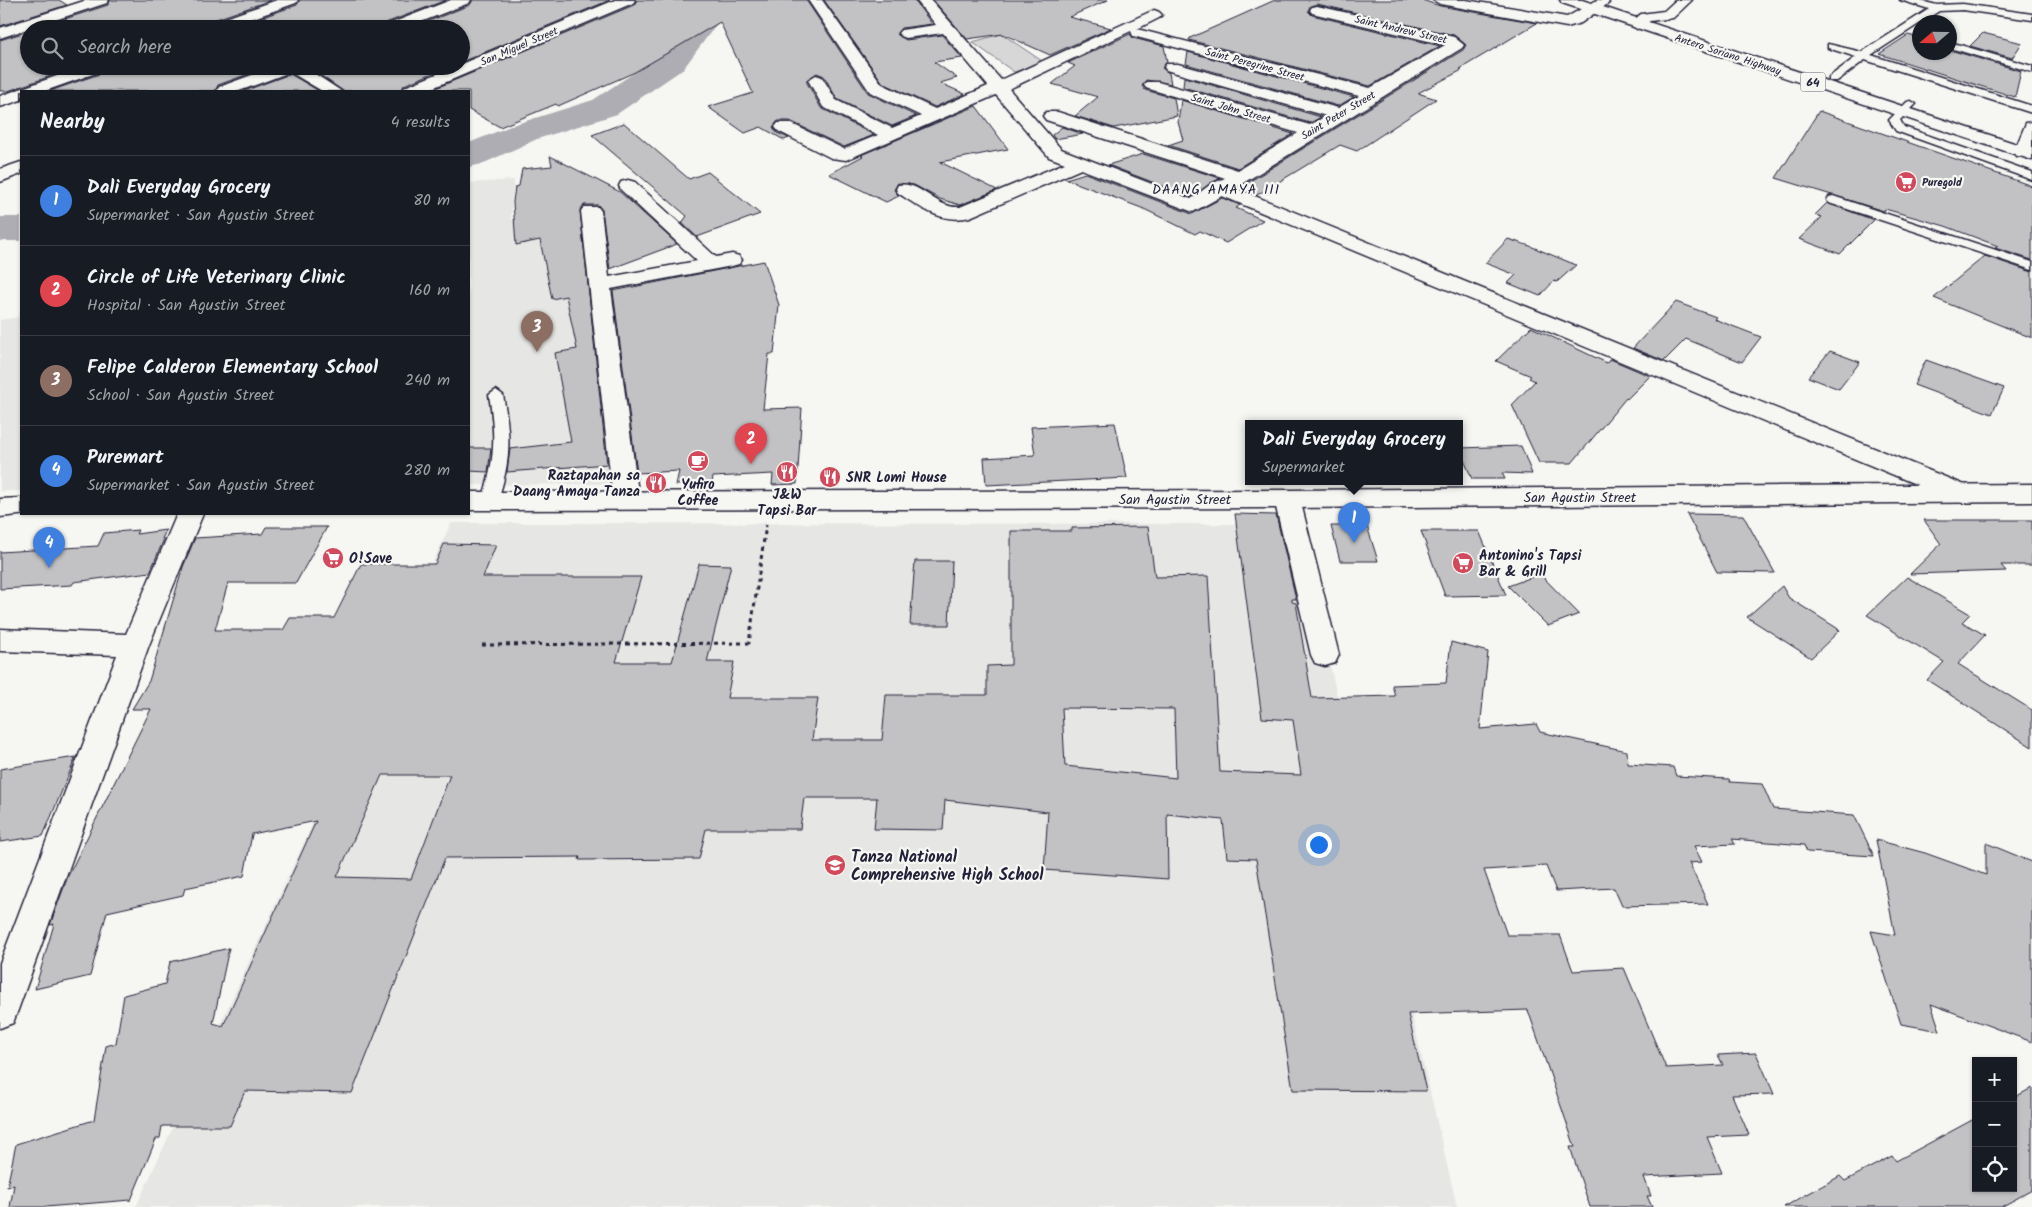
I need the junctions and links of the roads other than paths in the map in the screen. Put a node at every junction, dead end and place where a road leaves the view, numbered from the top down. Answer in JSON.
{"nodes":[{"id":1,"x":102,"y":0,"type":"edge"},
{"id":2,"x":291,"y":0,"type":"edge"},
{"id":3,"x":464,"y":0,"type":"edge"},
{"id":4,"x":628,"y":0,"type":"edge"},
{"id":5,"x":815,"y":0,"type":"edge"},
{"id":6,"x":923,"y":0,"type":"edge"},
{"id":7,"x":1440,"y":0,"type":"edge"},
{"id":8,"x":1567,"y":0,"type":"edge"},
{"id":9,"x":1685,"y":0,"type":"edge"},
{"id":10,"x":1905,"y":0,"type":"edge"},
{"id":11,"x":1596,"y":4,"type":"edge"},
{"id":12,"x":1936,"y":8,"type":"junction"},
{"id":13,"x":1317,"y":10,"type":"dead end"},
{"id":14,"x":1643,"y":15,"type":"junction"},
{"id":15,"x":2032,"y":17,"type":"edge"},
{"id":16,"x":38,"y":20,"type":"edge"},
{"id":17,"x":234,"y":20,"type":"edge"},
{"id":18,"x":412,"y":20,"type":"edge"},
{"id":19,"x":20,"y":26,"type":"edge"},
{"id":20,"x":947,"y":28,"type":"junction"},
{"id":21,"x":0,"y":32,"type":"edge"},
{"id":22,"x":906,"y":33,"type":"dead end"},
{"id":23,"x":1454,"y":43,"type":"joint"},
{"id":24,"x":1832,"y":46,"type":"dead end"},
{"id":25,"x":1957,"y":47,"type":"edge"},
{"id":26,"x":1863,"y":56,"type":"junction"},
{"id":27,"x":470,"y":66,"type":"edge"},
{"id":28,"x":1172,"y":67,"type":"dead end"},
{"id":29,"x":2032,"y":69,"type":"edge"},
{"id":30,"x":75,"y":75,"type":"edge"},
{"id":31,"x":267,"y":75,"type":"edge"},
{"id":32,"x":306,"y":75,"type":"edge"},
{"id":33,"x":449,"y":75,"type":"edge"},
{"id":34,"x":1833,"y":78,"type":"junction"},
{"id":35,"x":816,"y":80,"type":"dead end"},
{"id":36,"x":1152,"y":86,"type":"dead end"},
{"id":37,"x":998,"y":88,"type":"junction"},
{"id":38,"x":33,"y":90,"type":"edge"},
{"id":39,"x":228,"y":90,"type":"edge"},
{"id":40,"x":331,"y":90,"type":"edge"},
{"id":41,"x":413,"y":90,"type":"edge"},
{"id":42,"x":1378,"y":91,"type":"junction"},
{"id":43,"x":20,"y":94,"type":"edge"},
{"id":44,"x":0,"y":102,"type":"edge"},
{"id":45,"x":1907,"y":108,"type":"junction"},
{"id":46,"x":1347,"y":110,"type":"junction"},
{"id":47,"x":2032,"y":110,"type":"edge"},
{"id":48,"x":936,"y":116,"type":"junction"},
{"id":49,"x":1052,"y":116,"type":"dead end"},
{"id":50,"x":784,"y":127,"type":"dead end"},
{"id":51,"x":1311,"y":131,"type":"junction"},
{"id":52,"x":892,"y":135,"type":"junction"},
{"id":53,"x":2029,"y":144,"type":"edge"},
{"id":54,"x":1080,"y":164,"type":"junction"},
{"id":55,"x":20,"y":167,"type":"edge"},
{"id":56,"x":0,"y":176,"type":"edge"},
{"id":57,"x":1238,"y":176,"type":"junction"},
{"id":58,"x":2032,"y":176,"type":"edge"},
{"id":59,"x":628,"y":186,"type":"dead end"},
{"id":60,"x":1218,"y":188,"type":"junction"},
{"id":61,"x":905,"y":189,"type":"dead end"},
{"id":62,"x":1833,"y":200,"type":"dead end"},
{"id":63,"x":591,"y":211,"type":"dead end"},
{"id":64,"x":732,"y":260,"type":"dead end"},
{"id":65,"x":712,"y":264,"type":"junction"},
{"id":66,"x":2032,"y":266,"type":"edge"},
{"id":67,"x":599,"y":285,"type":"junction"},
{"id":68,"x":496,"y":395,"type":"dead end"},
{"id":69,"x":2032,"y":493,"type":"edge"},
{"id":70,"x":1963,"y":494,"type":"junction"},
{"id":71,"x":1287,"y":498,"type":"junction"},
{"id":72,"x":479,"y":500,"type":"edge"},
{"id":73,"x":626,"y":500,"type":"junction"},
{"id":74,"x":20,"y":507,"type":"edge"},
{"id":75,"x":0,"y":508,"type":"edge"},
{"id":76,"x":190,"y":515,"type":"edge"},
{"id":77,"x":0,"y":640,"type":"edge"},
{"id":78,"x":135,"y":645,"type":"junction"},
{"id":79,"x":1325,"y":655,"type":"dead end"},
{"id":80,"x":0,"y":1010,"type":"edge"}],
"edges":[{"from":1,"to":16,"type":"street"},
{"from":2,"to":17,"type":"street"},
{"from":3,"to":18,"type":"street"},
{"from":4,"to":27,"type":"street","name":"San Miguel Street"},
{"from":5,"to":48,"type":"street"},
{"from":6,"to":20,"type":"street"},
{"from":7,"to":11,"type":"street"},
{"from":8,"to":11,"type":"street","name":"Antero Soriano Highway","number":"64"},
{"from":9,"to":14,"type":"street"},
{"from":10,"to":12,"type":"lane"},
{"from":11,"to":14,"type":"street","name":"Antero Soriano Highway","number":"64"},
{"from":12,"to":15,"type":"lane"},
{"from":12,"to":26,"type":"lane"},
{"from":13,"to":23,"type":"street","name":"Saint Andrew Street"},
{"from":14,"to":34,"type":"street","name":"Antero Soriano Highway","number":"64"},
{"from":14,"to":45,"type":"street","name":"Antero Soriano Highway","number":"64"},
{"from":19,"to":21,"type":"street"},
{"from":20,"to":22,"type":"street"},
{"from":20,"to":37,"type":"street"},
{"from":23,"to":42,"type":"street","name":"Saint Peter Street"},
{"from":24,"to":26,"type":"lane"},
{"from":25,"to":29,"type":"lane"},
{"from":26,"to":34,"type":"lane"},
{"from":26,"to":47,"type":"lane"},
{"from":28,"to":46,"type":"street"},
{"from":30,"to":38,"type":"street"},
{"from":31,"to":39,"type":"street"},
{"from":32,"to":40,"type":"street"},
{"from":33,"to":41,"type":"street","name":"San Miguel Street"},
{"from":34,"to":45,"type":"street","name":"Antero Soriano Highway","number":"64"},
{"from":35,"to":52,"type":"street"},
{"from":36,"to":51,"type":"street","name":"Saint John Street"},
{"from":37,"to":42,"type":"street"},
{"from":37,"to":48,"type":"street"},
{"from":37,"to":54,"type":"street"},
{"from":42,"to":46,"type":"street","name":"Saint Peter Street"},
{"from":42,"to":46,"type":"street","name":"Saint Peregrine Street"},
{"from":43,"to":44,"type":"street"},
{"from":45,"to":53,"type":"street","name":"Antero Soriano Highway","number":"64"},
{"from":45,"to":58,"type":"lane"},
{"from":46,"to":51,"type":"street","name":"Saint Peter Street"},
{"from":48,"to":52,"type":"street"},
{"from":49,"to":57,"type":"street"},
{"from":50,"to":52,"type":"street"},
{"from":51,"to":57,"type":"street","name":"Saint Peter Street"},
{"from":54,"to":60,"type":"street","name":"Saint Peter Street"},
{"from":54,"to":61,"type":"street"},
{"from":55,"to":56,"type":"street"},
{"from":57,"to":60,"type":"street","name":"Saint Peter Street"},
{"from":59,"to":65,"type":"street"},
{"from":60,"to":70,"type":"street"},
{"from":62,"to":66,"type":"lane"},
{"from":63,"to":67,"type":"street"},
{"from":64,"to":65,"type":"street"},
{"from":65,"to":67,"type":"street"},
{"from":67,"to":73,"type":"street"},
{"from":68,"to":72,"type":"lane"},
{"from":69,"to":70,"type":"street","name":"San Agustin Street"},
{"from":70,"to":71,"type":"street","name":"San Agustin Street"},
{"from":71,"to":73,"type":"street","name":"San Agustin Street"},
{"from":71,"to":79,"type":"street"},
{"from":72,"to":73,"type":"street","name":"San Agustin Street"},
{"from":74,"to":75,"type":"street"},
{"from":76,"to":78,"type":"street"},
{"from":77,"to":78,"type":"street"},
{"from":78,"to":80,"type":"street"}]}
